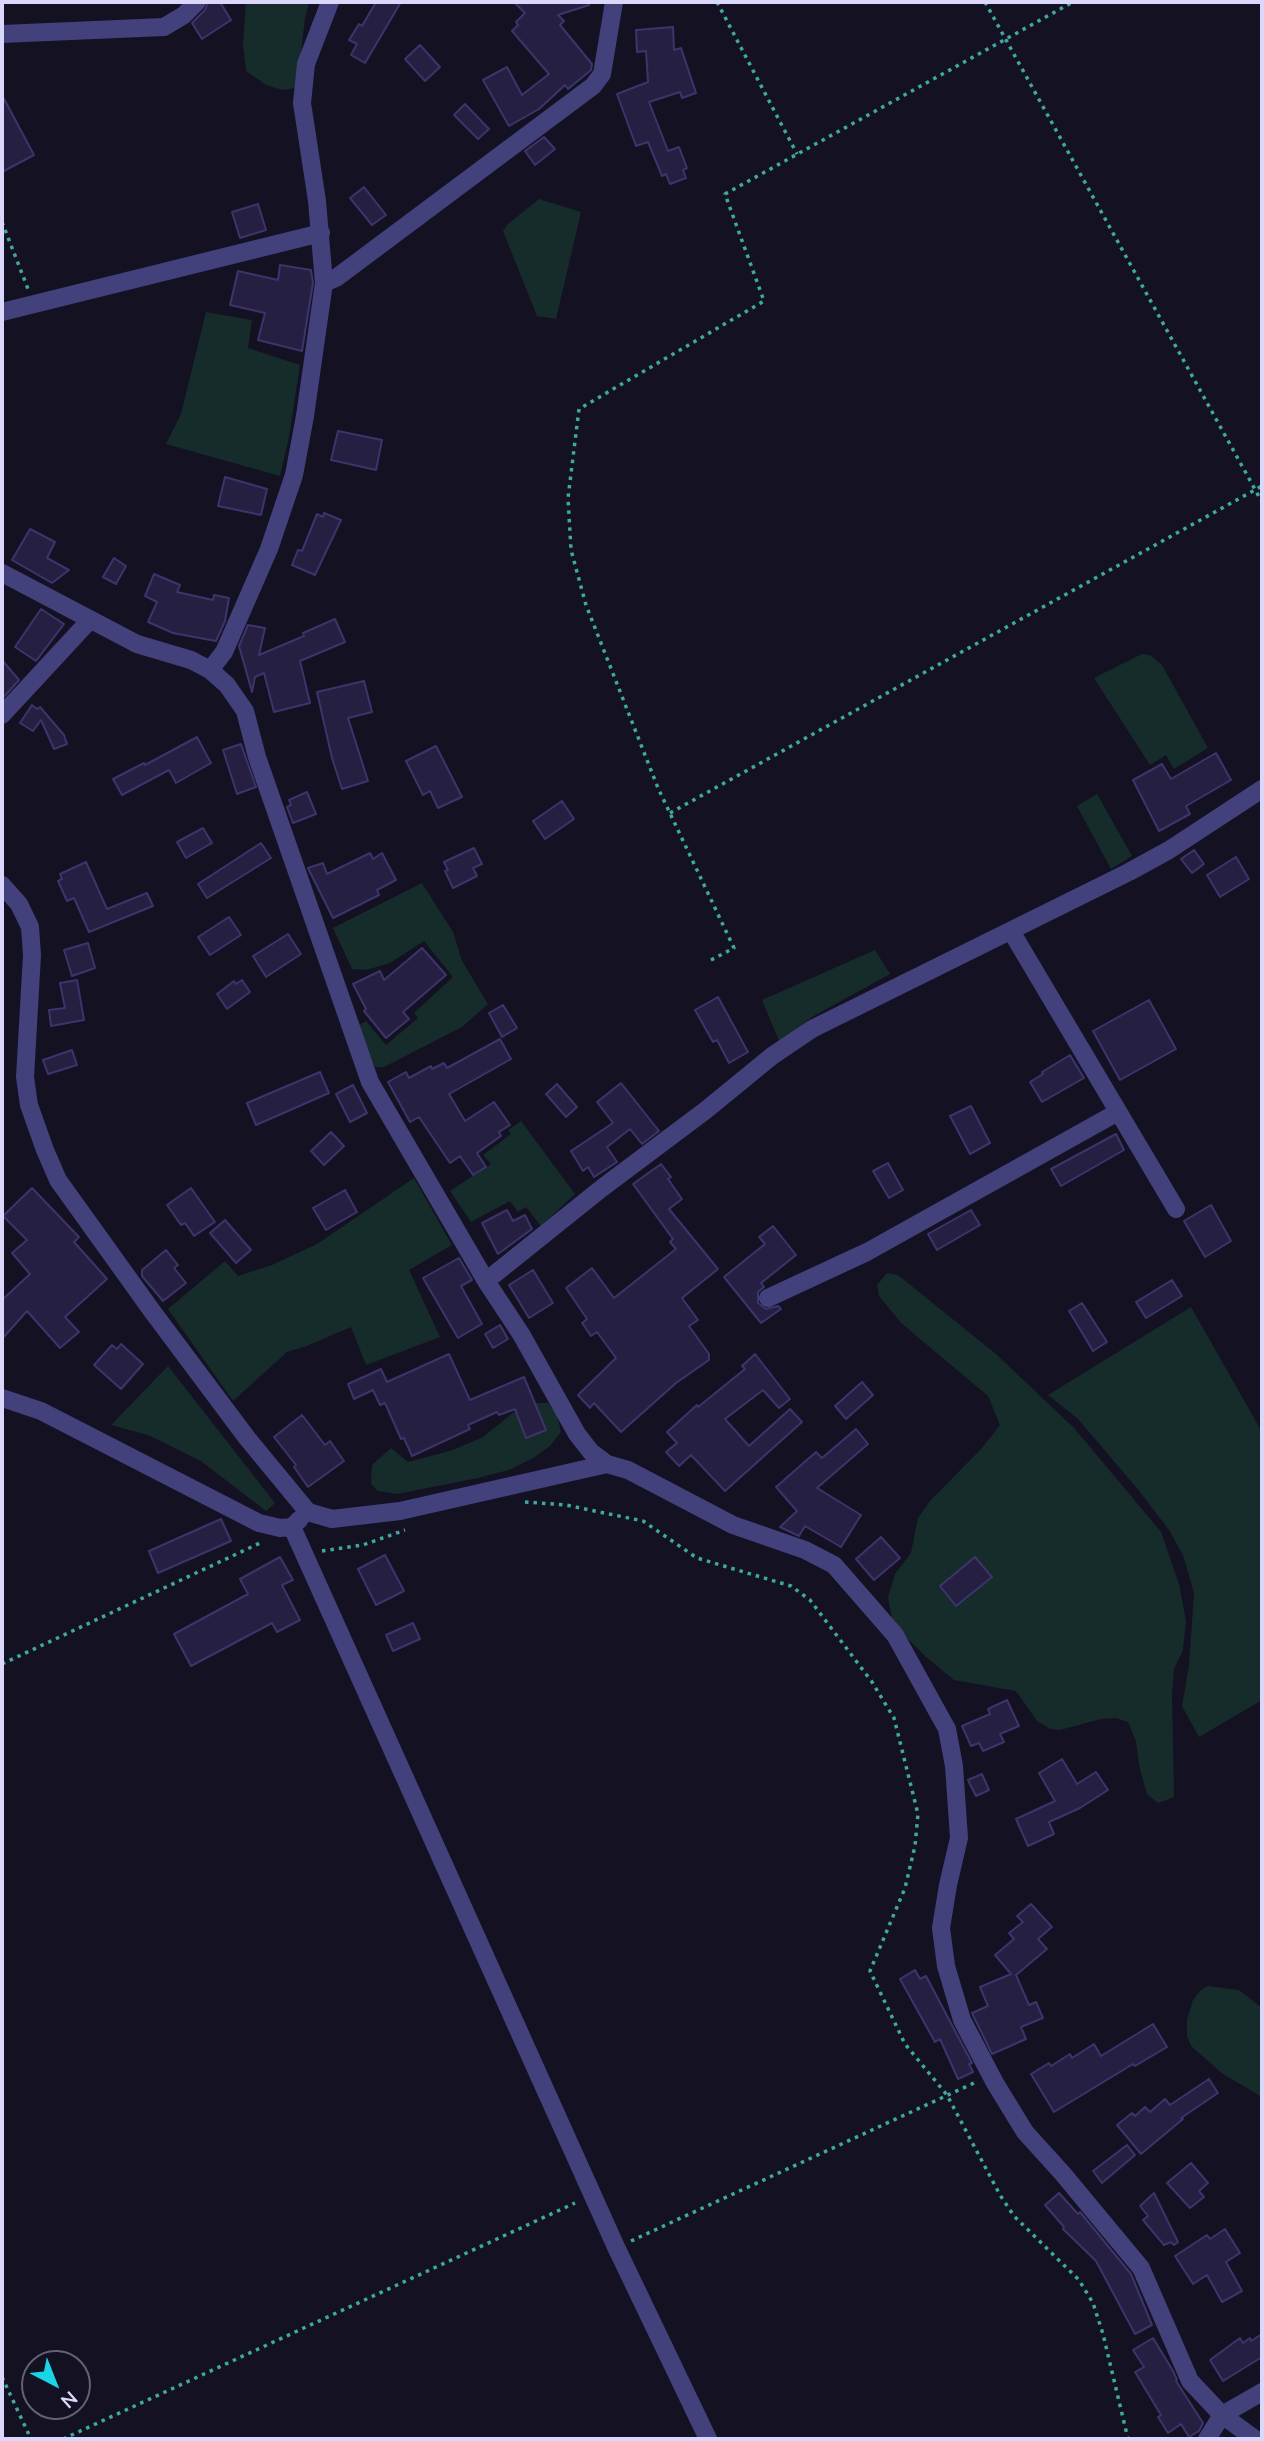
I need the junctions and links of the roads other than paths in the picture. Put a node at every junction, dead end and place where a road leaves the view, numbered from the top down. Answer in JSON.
{"nodes":[{"id":1,"x":197,"y":2,"type":"edge"},
{"id":2,"x":330,"y":2,"type":"edge"},
{"id":3,"x":614,"y":2,"type":"edge"},
{"id":4,"x":2,"y":34,"type":"edge"},
{"id":5,"x":321,"y":233,"type":"junction"},
{"id":6,"x":324,"y":283,"type":"junction"},
{"id":7,"x":2,"y":312,"type":"edge"},
{"id":8,"x":2,"y":573,"type":"edge"},
{"id":9,"x":90,"y":620,"type":"junction"},
{"id":10,"x":210,"y":670,"type":"junction"},
{"id":11,"x":2,"y":715,"type":"edge"},
{"id":12,"x":1262,"y":789,"type":"edge"},
{"id":13,"x":2,"y":885,"type":"edge"},
{"id":14,"x":1011,"y":931,"type":"junction"},
{"id":15,"x":1118,"y":1112,"type":"junction"},
{"id":16,"x":1176,"y":1209,"type":"dead end"},
{"id":17,"x":486,"y":1281,"type":"junction"},
{"id":18,"x":768,"y":1297,"type":"dead end"},
{"id":19,"x":2,"y":1398,"type":"edge"},
{"id":20,"x":607,"y":1464,"type":"junction"},
{"id":21,"x":308,"y":1512,"type":"junction"},
{"id":22,"x":292,"y":1527,"type":"junction"},
{"id":23,"x":1262,"y":2392,"type":"edge"},
{"id":24,"x":1222,"y":2415,"type":"junction"},
{"id":25,"x":708,"y":2439,"type":"edge"},
{"id":26,"x":1206,"y":2439,"type":"edge"},
{"id":27,"x":1255,"y":2439,"type":"edge"}],
"edges":[{"from":1,"to":4,"type":"street"},
{"from":2,"to":5,"type":"street"},
{"from":3,"to":6,"type":"street"},
{"from":5,"to":6,"type":"street"},
{"from":5,"to":7,"type":"street"},
{"from":6,"to":10,"type":"street"},
{"from":8,"to":9,"type":"street"},
{"from":9,"to":10,"type":"street"},
{"from":9,"to":11,"type":"street"},
{"from":10,"to":17,"type":"street"},
{"from":12,"to":14,"type":"street"},
{"from":13,"to":21,"type":"street"},
{"from":14,"to":15,"type":"street"},
{"from":14,"to":17,"type":"street"},
{"from":15,"to":16,"type":"street"},
{"from":15,"to":18,"type":"street"},
{"from":17,"to":20,"type":"street"},
{"from":19,"to":22,"type":"street"},
{"from":20,"to":21,"type":"street"},
{"from":20,"to":24,"type":"street"},
{"from":21,"to":22,"type":"street"},
{"from":22,"to":25,"type":"street"},
{"from":23,"to":24,"type":"street"},
{"from":24,"to":26,"type":"street"},
{"from":24,"to":27,"type":"street"}]}
